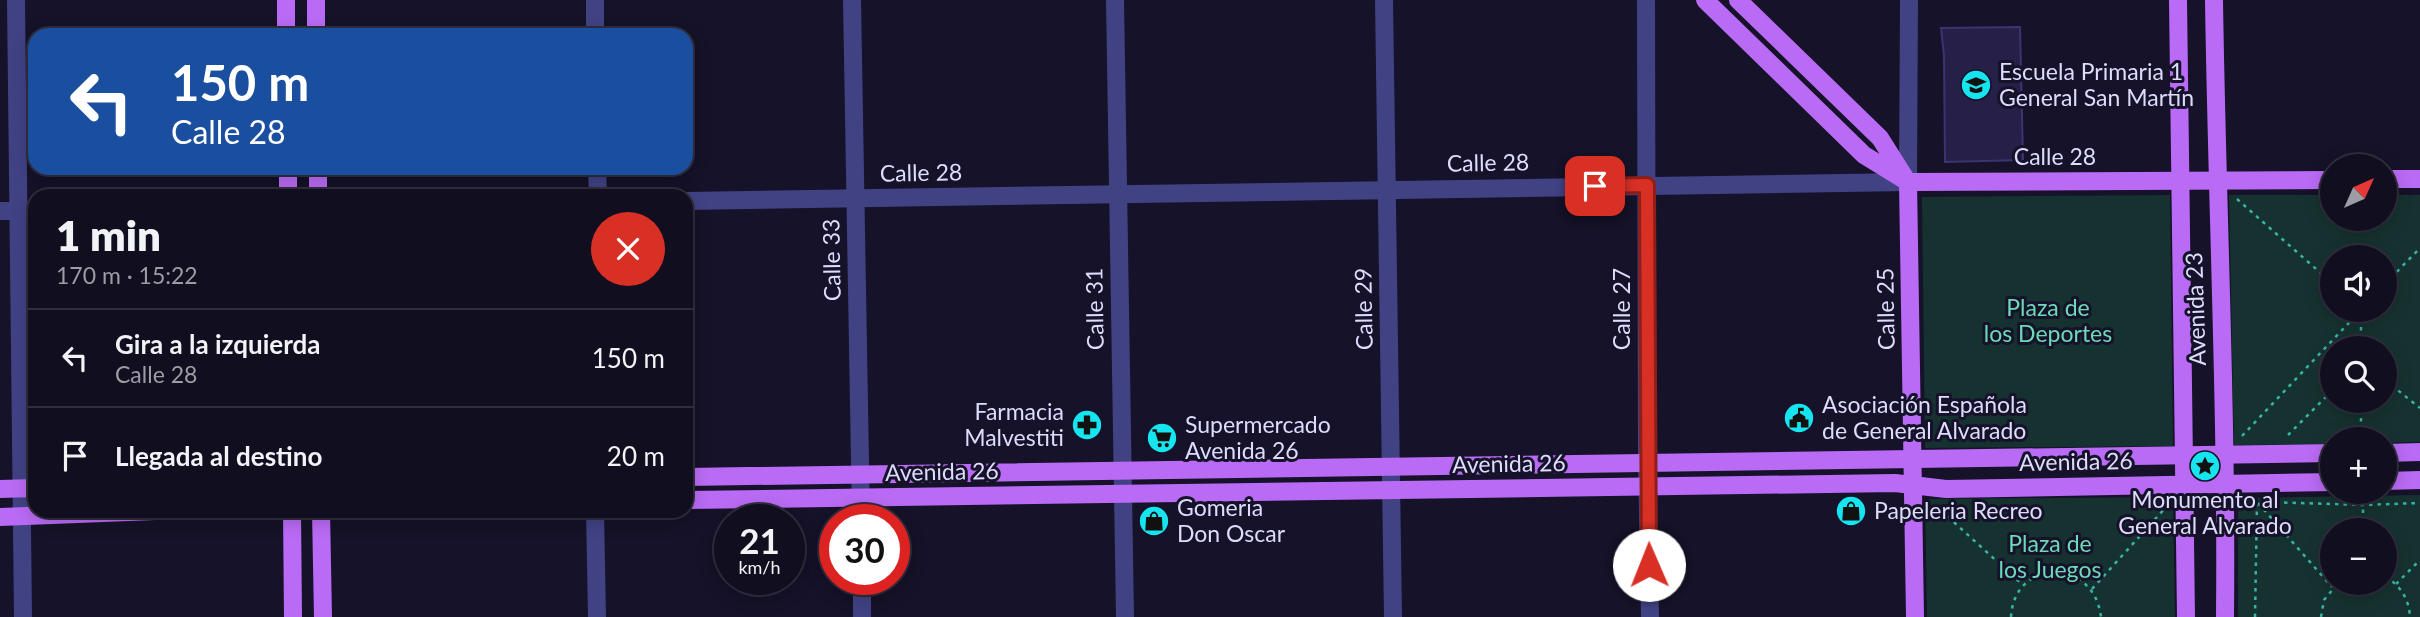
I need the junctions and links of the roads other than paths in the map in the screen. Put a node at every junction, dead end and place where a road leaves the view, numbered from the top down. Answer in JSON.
{"nodes":[{"id":1,"x":16,"y":0,"type":"edge"},
{"id":2,"x":286,"y":0,"type":"edge"},
{"id":3,"x":316,"y":0,"type":"edge"},
{"id":4,"x":595,"y":0,"type":"edge"},
{"id":5,"x":852,"y":0,"type":"edge"},
{"id":6,"x":1115,"y":0,"type":"edge"},
{"id":7,"x":1384,"y":0,"type":"edge"},
{"id":8,"x":1646,"y":0,"type":"edge"},
{"id":9,"x":1705,"y":0,"type":"edge"},
{"id":10,"x":1738,"y":0,"type":"edge"},
{"id":11,"x":1909,"y":0,"type":"edge"},
{"id":12,"x":2178,"y":0,"type":"edge"},
{"id":13,"x":2214,"y":0,"type":"edge"},
{"id":14,"x":286,"y":28,"type":"edge"},
{"id":15,"x":316,"y":28,"type":"edge"},
{"id":16,"x":595,"y":28,"type":"edge"},
{"id":17,"x":2398,"y":179,"type":"edge"},
{"id":18,"x":2420,"y":179,"type":"edge"},
{"id":19,"x":2320,"y":180,"type":"edge"},
{"id":20,"x":2180,"y":181,"type":"junction"},
{"id":21,"x":2216,"y":181,"type":"junction"},
{"id":22,"x":1908,"y":182,"type":"junction"},
{"id":23,"x":1647,"y":185,"type":"junction"},
{"id":24,"x":1387,"y":190,"type":"junction"},
{"id":25,"x":1118,"y":194,"type":"junction"},
{"id":26,"x":855,"y":198,"type":"junction"},
{"id":27,"x":693,"y":201,"type":"edge"},
{"id":28,"x":0,"y":211,"type":"edge"},
{"id":29,"x":27,"y":211,"type":"edge"},
{"id":30,"x":2420,"y":452,"type":"edge"},
{"id":31,"x":2320,"y":453,"type":"edge"},
{"id":32,"x":2397,"y":453,"type":"edge"},
{"id":33,"x":2185,"y":454,"type":"junction"},
{"id":34,"x":2218,"y":454,"type":"junction"},
{"id":35,"x":1914,"y":458,"type":"junction"},
{"id":36,"x":1647,"y":462,"type":"junction"},
{"id":37,"x":1390,"y":466,"type":"junction"},
{"id":38,"x":1123,"y":470,"type":"junction"},
{"id":39,"x":860,"y":474,"type":"junction"},
{"id":40,"x":693,"y":477,"type":"edge"},
{"id":41,"x":2420,"y":480,"type":"edge"},
{"id":42,"x":2397,"y":481,"type":"edge"},
{"id":43,"x":2320,"y":482,"type":"edge"},
{"id":44,"x":2185,"y":485,"type":"junction"},
{"id":45,"x":2226,"y":485,"type":"junction"},
{"id":46,"x":1647,"y":486,"type":"junction"},
{"id":47,"x":1914,"y":486,"type":"junction"},
{"id":48,"x":28,"y":488,"type":"edge"},
{"id":49,"x":0,"y":489,"type":"edge"},
{"id":50,"x":1391,"y":490,"type":"junction"},
{"id":51,"x":1123,"y":494,"type":"junction"},
{"id":52,"x":860,"y":497,"type":"junction"},
{"id":53,"x":693,"y":500,"type":"edge"},
{"id":54,"x":860,"y":504,"type":"edge"},
{"id":55,"x":0,"y":517,"type":"edge"},
{"id":56,"x":22,"y":517,"type":"junction"},
{"id":57,"x":28,"y":517,"type":"edge"},
{"id":58,"x":292,"y":518,"type":"edge"},
{"id":59,"x":321,"y":518,"type":"edge"},
{"id":60,"x":595,"y":518,"type":"edge"},
{"id":61,"x":862,"y":595,"type":"edge"},
{"id":62,"x":23,"y":617,"type":"edge"},
{"id":63,"x":293,"y":617,"type":"edge"},
{"id":64,"x":323,"y":617,"type":"edge"},
{"id":65,"x":597,"y":617,"type":"edge"},
{"id":66,"x":862,"y":617,"type":"edge"},
{"id":67,"x":1125,"y":617,"type":"edge"},
{"id":68,"x":1393,"y":617,"type":"edge"},
{"id":69,"x":1650,"y":617,"type":"edge"},
{"id":70,"x":1915,"y":617,"type":"edge"},
{"id":71,"x":2186,"y":617,"type":"edge"},
{"id":72,"x":2225,"y":617,"type":"edge"}],
"edges":[{"from":1,"to":29,"type":"street"},
{"from":2,"to":14,"type":"main road"},
{"from":3,"to":15,"type":"main road"},
{"from":4,"to":16,"type":"street"},
{"from":5,"to":26,"type":"street","name":"Calle 33"},
{"from":6,"to":25,"type":"street","name":"Calle 31"},
{"from":7,"to":24,"type":"street","name":"Calle 29"},
{"from":8,"to":23,"type":"street","name":"Calle 27"},
{"from":9,"to":22,"type":"main road"},
{"from":10,"to":22,"type":"main road"},
{"from":11,"to":22,"type":"street","name":"Calle 25"},
{"from":12,"to":20,"type":"main road","name":"Avenida 23"},
{"from":13,"to":21,"type":"main road","name":"Avenida 23"},
{"from":17,"to":18,"type":"main road"},
{"from":19,"to":21,"type":"main road","name":"Calle 28"},
{"from":20,"to":21,"type":"main road","name":"Calle 28"},
{"from":20,"to":22,"type":"main road","name":"Calle 28"},
{"from":20,"to":33,"type":"main road","name":"Avenida 23"},
{"from":21,"to":34,"type":"main road","name":"Avenida 23"},
{"from":22,"to":23,"type":"street","name":"Calle 28"},
{"from":22,"to":35,"type":"main road","name":"Calle 25"},
{"from":23,"to":24,"type":"street","name":"Calle 28"},
{"from":23,"to":36,"type":"street","name":"Calle 27"},
{"from":24,"to":25,"type":"street","name":"Calle 28"},
{"from":24,"to":37,"type":"street","name":"Calle 29"},
{"from":25,"to":26,"type":"street","name":"Calle 28"},
{"from":25,"to":38,"type":"street","name":"Calle 31"},
{"from":26,"to":27,"type":"street","name":"Calle 28"},
{"from":26,"to":39,"type":"street","name":"Calle 33"},
{"from":28,"to":29,"type":"street"},
{"from":29,"to":48,"type":"street"},
{"from":30,"to":32,"type":"main road"},
{"from":31,"to":34,"type":"main road","name":"Avenida 26"},
{"from":33,"to":34,"type":"main road","name":"Avenida 26"},
{"from":33,"to":35,"type":"main road","name":"Avenida 26"},
{"from":33,"to":44,"type":"main road","name":"Avenida 23"},
{"from":34,"to":45,"type":"main road","name":"Avenida 23"},
{"from":35,"to":36,"type":"main road","name":"Avenida 26"},
{"from":35,"to":47,"type":"main road","name":"Calle 25"},
{"from":36,"to":37,"type":"main road","name":"Avenida 26"},
{"from":36,"to":46,"type":"street","name":"Calle 27"},
{"from":37,"to":38,"type":"main road","name":"Avenida 26"},
{"from":37,"to":50,"type":"street","name":"Calle 29"},
{"from":38,"to":39,"type":"main road","name":"Avenida 26"},
{"from":38,"to":51,"type":"street","name":"Calle 31"},
{"from":39,"to":40,"type":"main road","name":"Avenida 26"},
{"from":39,"to":52,"type":"street","name":"Calle 33"},
{"from":41,"to":42,"type":"main road"},
{"from":43,"to":45,"type":"main road","name":"Avenida 26"},
{"from":44,"to":45,"type":"main road","name":"Avenida 26"},
{"from":44,"to":47,"type":"main road","name":"Avenida 26"},
{"from":44,"to":71,"type":"main road","name":"Avenida 23"},
{"from":45,"to":72,"type":"main road","name":"Avenida 23"},
{"from":46,"to":47,"type":"main road","name":"Avenida 26"},
{"from":46,"to":50,"type":"main road","name":"Avenida 26"},
{"from":46,"to":69,"type":"street","name":"Calle 27"},
{"from":47,"to":70,"type":"main road","name":"Calle 25"},
{"from":48,"to":49,"type":"main road"},
{"from":48,"to":56,"type":"street"},
{"from":50,"to":51,"type":"main road","name":"Avenida 26"},
{"from":50,"to":68,"type":"street","name":"Calle 29"},
{"from":51,"to":52,"type":"main road","name":"Avenida 26"},
{"from":51,"to":67,"type":"street","name":"Calle 31"},
{"from":52,"to":53,"type":"main road","name":"Avenida 26"},
{"from":52,"to":54,"type":"street","name":"Calle 33"},
{"from":55,"to":56,"type":"main road"},
{"from":56,"to":57,"type":"main road"},
{"from":56,"to":62,"type":"street"},
{"from":58,"to":63,"type":"main road"},
{"from":59,"to":64,"type":"main road"},
{"from":60,"to":65,"type":"street"},
{"from":61,"to":66,"type":"street"}]}
